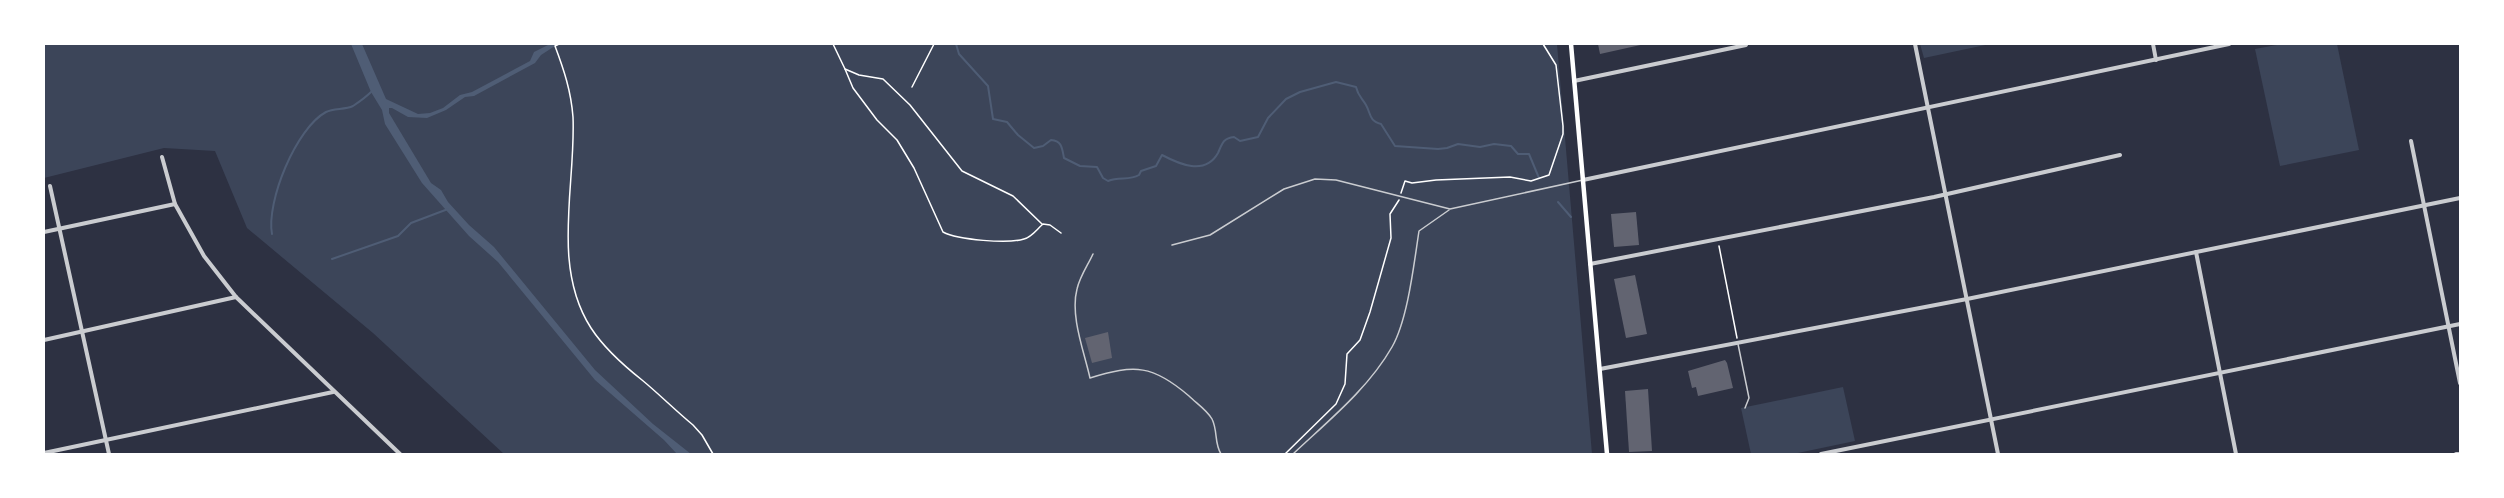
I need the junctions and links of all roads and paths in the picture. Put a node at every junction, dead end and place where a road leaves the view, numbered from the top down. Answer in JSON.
{"nodes":[{"id":1,"x":559,"y":44,"type":"edge"},
{"id":2,"x":833,"y":44,"type":"edge"},
{"id":3,"x":934,"y":44,"type":"edge"},
{"id":4,"x":1543,"y":44,"type":"edge"},
{"id":5,"x":1571,"y":44,"type":"edge"},
{"id":6,"x":1915,"y":44,"type":"edge"},
{"id":7,"x":2153,"y":44,"type":"edge"},
{"id":8,"x":2229,"y":44,"type":"edge"},
{"id":9,"x":1746,"y":45,"type":"dead end"},
{"id":10,"x":2157,"y":60,"type":"junction"},
{"id":11,"x":845,"y":69,"type":"junction"},
{"id":12,"x":1574,"y":81,"type":"junction"},
{"id":13,"x":912,"y":87,"type":"dead end"},
{"id":14,"x":1929,"y":109,"type":"junction"},
{"id":15,"x":2411,"y":141,"type":"dead end"},
{"id":16,"x":2120,"y":154,"type":"dead end"},
{"id":17,"x":162,"y":158,"type":"dead end"},
{"id":18,"x":1583,"y":180,"type":"junction"},
{"id":19,"x":50,"y":186,"type":"dead end"},
{"id":20,"x":1945,"y":194,"type":"junction"},
{"id":21,"x":1400,"y":197,"type":"junction"},
{"id":22,"x":2460,"y":198,"type":"edge"},
{"id":23,"x":175,"y":204,"type":"junction"},
{"id":24,"x":2424,"y":206,"type":"junction"},
{"id":25,"x":1450,"y":209,"type":"junction"},
{"id":26,"x":1043,"y":224,"type":"junction"},
{"id":27,"x":60,"y":229,"type":"junction"},
{"id":28,"x":44,"y":232,"type":"edge"},
{"id":29,"x":1061,"y":232,"type":"dead end"},
{"id":30,"x":1718,"y":239,"type":"junction"},
{"id":31,"x":1172,"y":245,"type":"dead end"},
{"id":32,"x":2196,"y":252,"type":"junction"},
{"id":33,"x":1093,"y":254,"type":"dead end"},
{"id":34,"x":1590,"y":264,"type":"junction"},
{"id":35,"x":236,"y":297,"type":"junction"},
{"id":36,"x":1967,"y":299,"type":"junction"},
{"id":37,"x":2460,"y":324,"type":"edge"},
{"id":38,"x":2449,"y":326,"type":"junction"},
{"id":39,"x":83,"y":331,"type":"junction"},
{"id":40,"x":44,"y":340,"type":"edge"},
{"id":41,"x":1738,"y":343,"type":"junction"},
{"id":42,"x":1600,"y":369,"type":"junction"},
{"id":43,"x":2218,"y":372,"type":"junction"},
{"id":44,"x":2460,"y":383,"type":"edge"},
{"id":45,"x":333,"y":392,"type":"junction"},
{"id":46,"x":1745,"y":408,"type":"dead end"},
{"id":47,"x":1991,"y":419,"type":"junction"},
{"id":48,"x":106,"y":439,"type":"junction"},
{"id":49,"x":44,"y":453,"type":"edge"},
{"id":50,"x":109,"y":454,"type":"edge"},
{"id":51,"x":400,"y":454,"type":"edge"},
{"id":52,"x":713,"y":454,"type":"edge"},
{"id":53,"x":1221,"y":454,"type":"edge"},
{"id":54,"x":1285,"y":454,"type":"edge"},
{"id":55,"x":1293,"y":454,"type":"edge"},
{"id":56,"x":1607,"y":454,"type":"edge"},
{"id":57,"x":1821,"y":454,"type":"edge"},
{"id":58,"x":1998,"y":454,"type":"edge"},
{"id":59,"x":2236,"y":454,"type":"edge"}],
"edges":[{"from":1,"to":52,"type":"path"},
{"from":2,"to":11,"type":"path"},
{"from":3,"to":13,"type":"path"},
{"from":4,"to":21,"type":"path"},
{"from":5,"to":12,"type":"main road"},
{"from":6,"to":14,"type":"street"},
{"from":7,"to":10,"type":"street"},
{"from":8,"to":10,"type":"street"},
{"from":9,"to":12,"type":"street"},
{"from":10,"to":14,"type":"street"},
{"from":11,"to":26,"type":"path"},
{"from":11,"to":26,"type":"path"},
{"from":12,"to":18,"type":"main road"},
{"from":14,"to":18,"type":"street"},
{"from":14,"to":20,"type":"street"},
{"from":15,"to":24,"type":"street"},
{"from":16,"to":20,"type":"street"},
{"from":17,"to":23,"type":"street"},
{"from":18,"to":25,"type":"lane"},
{"from":18,"to":34,"type":"main road"},
{"from":19,"to":27,"type":"street"},
{"from":20,"to":30,"type":"street"},
{"from":20,"to":36,"type":"street"},
{"from":21,"to":25,"type":"lane"},
{"from":21,"to":31,"type":"lane"},
{"from":21,"to":54,"type":"path"},
{"from":22,"to":24,"type":"street"},
{"from":23,"to":27,"type":"street"},
{"from":23,"to":35,"type":"street"},
{"from":24,"to":32,"type":"street"},
{"from":24,"to":38,"type":"street"},
{"from":25,"to":55,"type":"lane"},
{"from":26,"to":29,"type":"path"},
{"from":27,"to":28,"type":"street"},
{"from":27,"to":39,"type":"street"},
{"from":30,"to":34,"type":"street"},
{"from":30,"to":41,"type":"path"},
{"from":32,"to":36,"type":"street"},
{"from":32,"to":43,"type":"street"},
{"from":33,"to":53,"type":"lane"},
{"from":34,"to":42,"type":"main road"},
{"from":35,"to":39,"type":"street"},
{"from":35,"to":45,"type":"street"},
{"from":36,"to":41,"type":"street"},
{"from":36,"to":47,"type":"street"},
{"from":37,"to":38,"type":"street"},
{"from":38,"to":43,"type":"street"},
{"from":38,"to":44,"type":"street"},
{"from":39,"to":40,"type":"street"},
{"from":39,"to":48,"type":"street"},
{"from":41,"to":42,"type":"street"},
{"from":41,"to":46,"type":"lane"},
{"from":42,"to":56,"type":"main road"},
{"from":43,"to":47,"type":"street"},
{"from":43,"to":59,"type":"street"},
{"from":45,"to":48,"type":"street"},
{"from":45,"to":51,"type":"street"},
{"from":47,"to":57,"type":"street"},
{"from":47,"to":58,"type":"street"},
{"from":48,"to":49,"type":"street"},
{"from":48,"to":50,"type":"street"}]}
